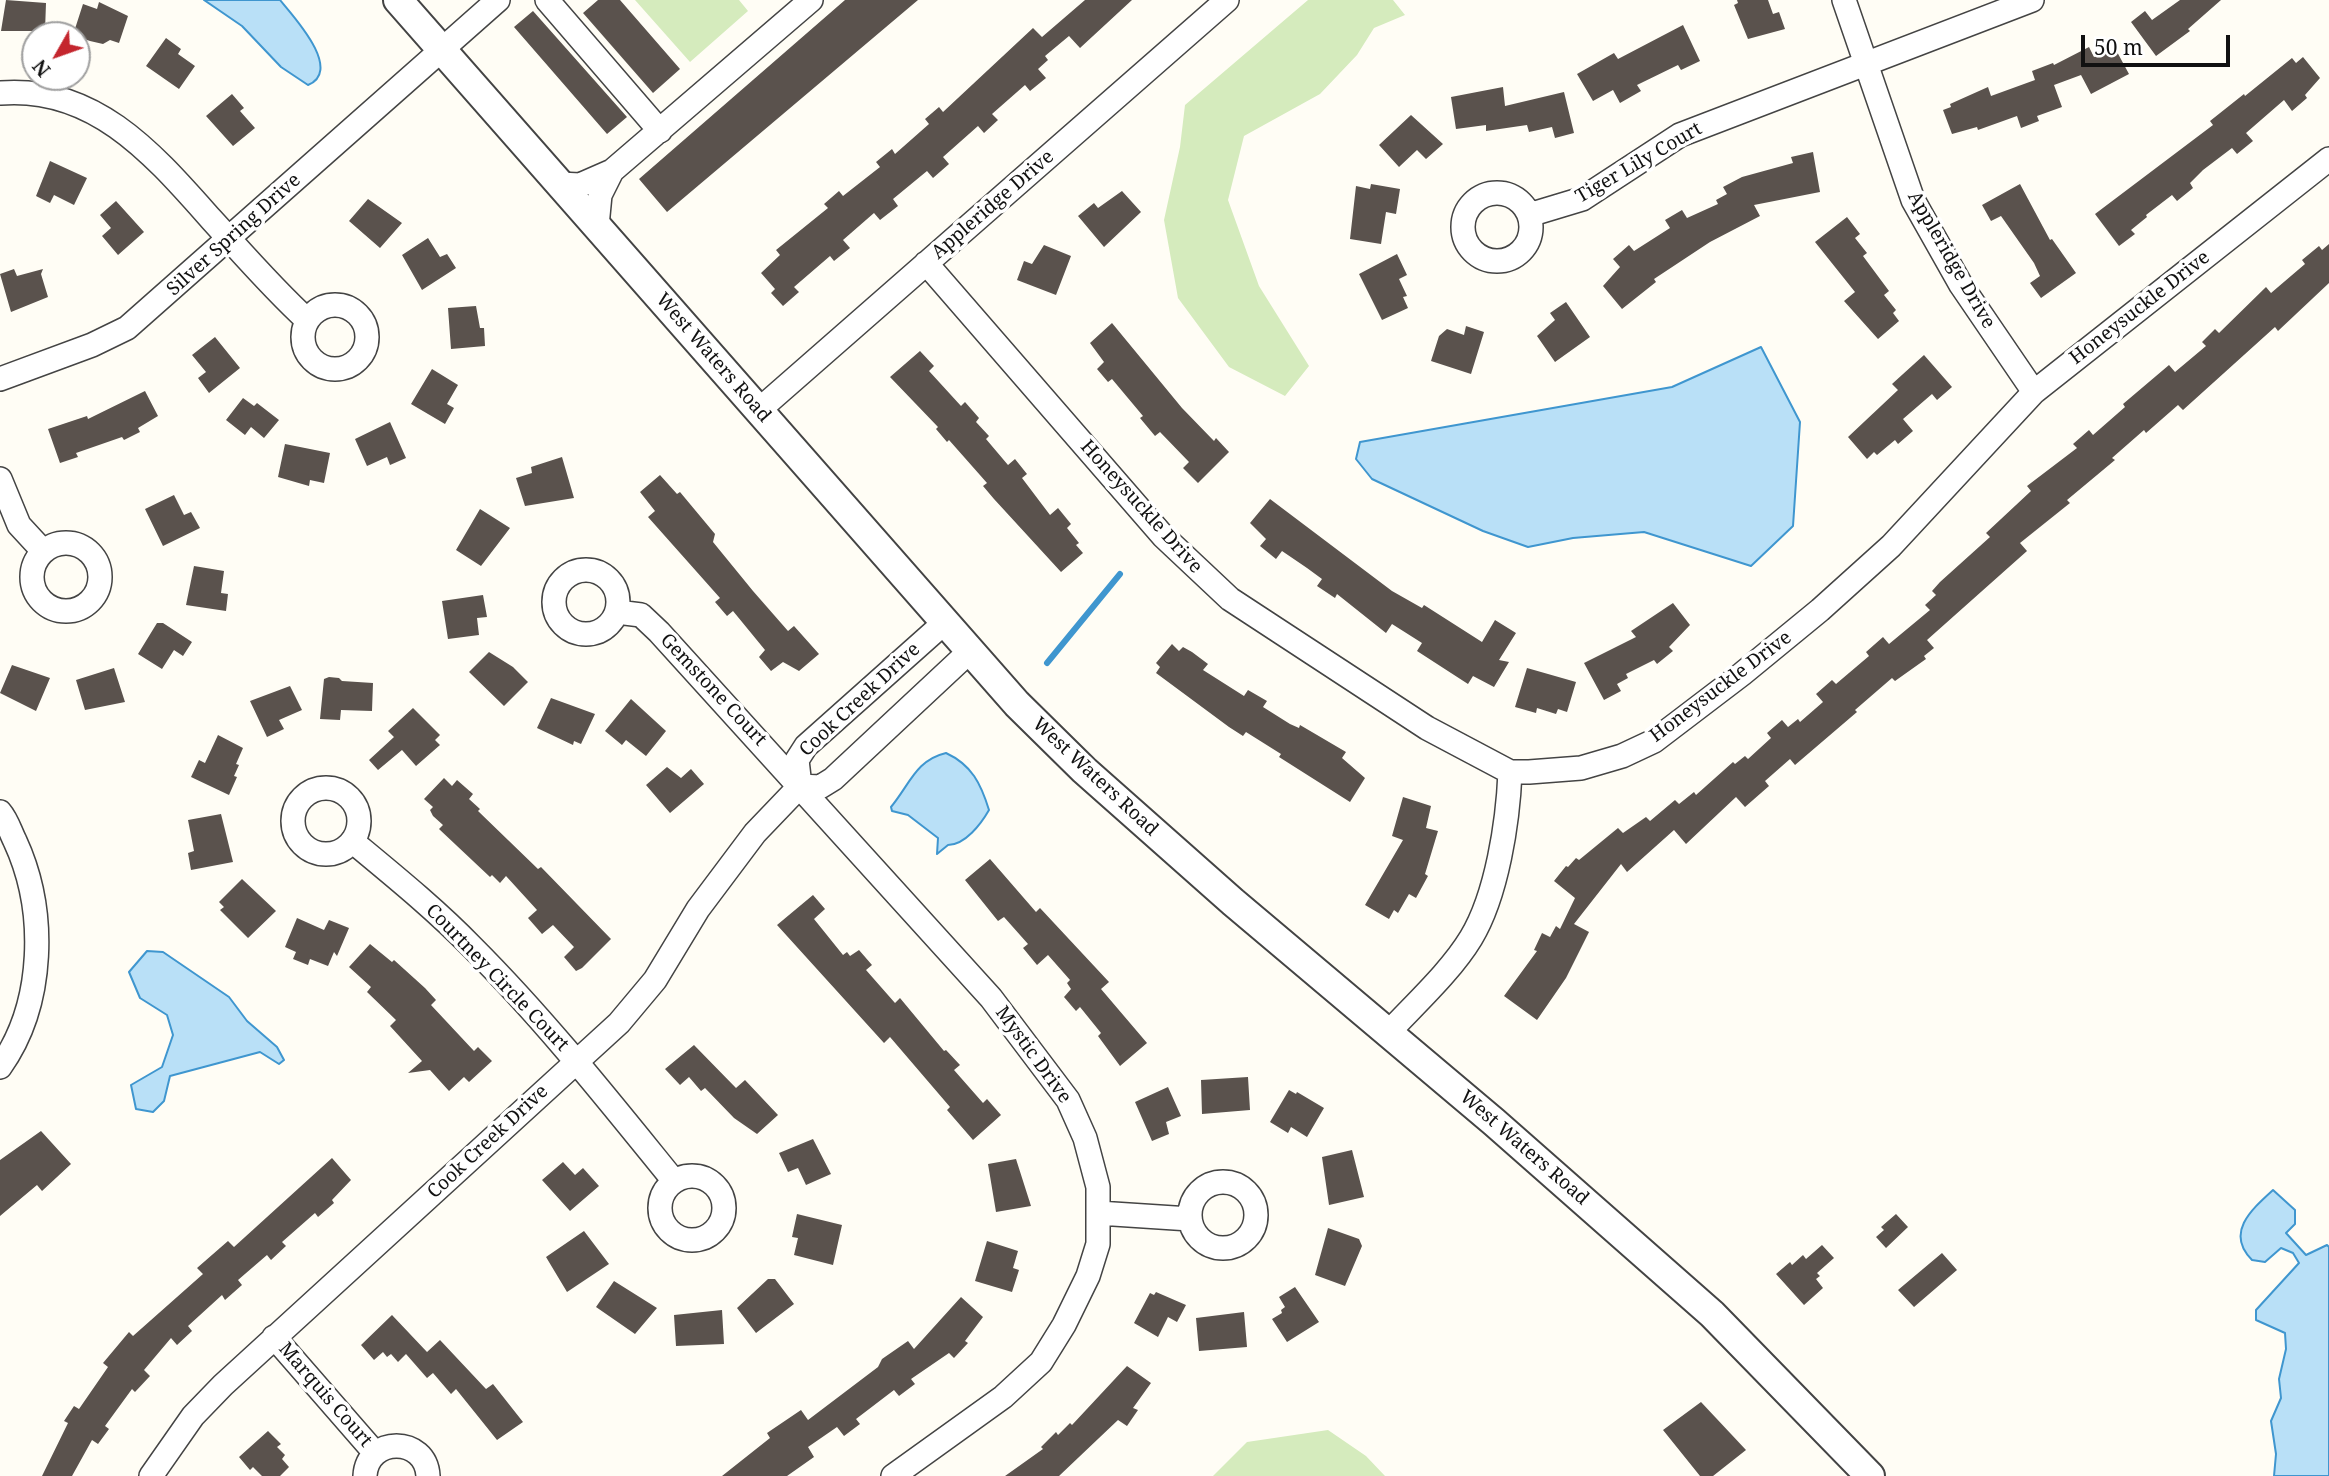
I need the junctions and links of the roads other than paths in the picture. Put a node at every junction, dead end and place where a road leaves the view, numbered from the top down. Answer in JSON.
{"nodes":[{"id":1,"x":398,"y":0,"type":"edge"},
{"id":2,"x":498,"y":0,"type":"edge"},
{"id":3,"x":547,"y":0,"type":"edge"},
{"id":4,"x":811,"y":0,"type":"edge"},
{"id":5,"x":1227,"y":0,"type":"edge"},
{"id":6,"x":1844,"y":0,"type":"edge"},
{"id":7,"x":2032,"y":0,"type":"edge"},
{"id":8,"x":443,"y":51,"type":"junction"},
{"id":9,"x":1866,"y":64,"type":"junction"},
{"id":10,"x":0,"y":93,"type":"edge"},
{"id":11,"x":660,"y":131,"type":"junction"},
{"id":12,"x":2329,"y":159,"type":"edge"},
{"id":13,"x":612,"y":171,"type":"junction"},
{"id":14,"x":559,"y":184,"type":"junction"},
{"id":15,"x":1529,"y":215,"type":"dead end"},
{"id":16,"x":597,"y":226,"type":"junction"},
{"id":17,"x":230,"y":239,"type":"junction"},
{"id":18,"x":926,"y":263,"type":"junction"},
{"id":19,"x":307,"y":320,"type":"dead end"},
{"id":20,"x":0,"y":379,"type":"edge"},
{"id":21,"x":2034,"y":392,"type":"junction"},
{"id":22,"x":759,"y":410,"type":"junction"},
{"id":23,"x":0,"y":479,"type":"edge"},
{"id":24,"x":43,"y":551,"type":"dead end"},
{"id":25,"x":617,"y":612,"type":"dead end"},
{"id":26,"x":944,"y":623,"type":"junction"},
{"id":27,"x":969,"y":652,"type":"junction"},
{"id":28,"x":1510,"y":772,"type":"junction"},
{"id":29,"x":800,"y":786,"type":"junction"},
{"id":30,"x":0,"y":812,"type":"edge"},
{"id":31,"x":352,"y":841,"type":"dead end"},
{"id":32,"x":1390,"y":1032,"type":"junction"},
{"id":33,"x":576,"y":1061,"type":"junction"},
{"id":34,"x":0,"y":1067,"type":"edge"},
{"id":35,"x":674,"y":1181,"type":"dead end"},
{"id":36,"x":1098,"y":1213,"type":"junction"},
{"id":37,"x":1190,"y":1219,"type":"dead end"},
{"id":38,"x":274,"y":1338,"type":"junction"},
{"id":39,"x":375,"y":1453,"type":"junction"},
{"id":40,"x":151,"y":1476,"type":"edge"},
{"id":41,"x":365,"y":1476,"type":"edge"},
{"id":42,"x":428,"y":1476,"type":"edge"},
{"id":43,"x":894,"y":1476,"type":"edge"},
{"id":44,"x":1870,"y":1476,"type":"edge"}],
"edges":[{"from":1,"to":8,"type":"street","name":"West Waters Road"},
{"from":2,"to":8,"type":"street","name":"Silver Spring Drive"},
{"from":3,"to":11,"type":"street"},
{"from":4,"to":11,"type":"street"},
{"from":5,"to":18,"type":"street","name":"Appleridge Drive"},
{"from":6,"to":9,"type":"street","name":"Appleridge Drive"},
{"from":7,"to":9,"type":"street","name":"Tiger Lily Court"},
{"from":8,"to":14,"type":"street","name":"West Waters Road"},
{"from":8,"to":17,"type":"street","name":"Silver Spring Drive"},
{"from":9,"to":15,"type":"street","name":"Tiger Lily Court"},
{"from":9,"to":21,"type":"street","name":"Appleridge Drive"},
{"from":10,"to":17,"type":"street"},
{"from":11,"to":13,"type":"street"},
{"from":12,"to":21,"type":"street","name":"Honeysuckle Drive"},
{"from":13,"to":14,"type":"street"},
{"from":13,"to":16,"type":"street"},
{"from":14,"to":16,"type":"street","name":"West Waters Road"},
{"from":16,"to":22,"type":"street","name":"West Waters Road"},
{"from":17,"to":19,"type":"street"},
{"from":17,"to":20,"type":"street","name":"Silver Spring Drive"},
{"from":18,"to":22,"type":"street","name":"Appleridge Drive"},
{"from":18,"to":28,"type":"street","name":"Honeysuckle Drive"},
{"from":21,"to":28,"type":"street","name":"Honeysuckle Drive"},
{"from":22,"to":26,"type":"street","name":"West Waters Road"},
{"from":23,"to":24,"type":"street"},
{"from":25,"to":29,"type":"street","name":"Gemstone Court"},
{"from":26,"to":27,"type":"street","name":"West Waters Road"},
{"from":26,"to":29,"type":"street","name":"Cook Creek Drive"},
{"from":27,"to":29,"type":"street","name":"Cook Creek Drive"},
{"from":27,"to":32,"type":"street","name":"West Waters Road"},
{"from":28,"to":32,"type":"street"},
{"from":29,"to":33,"type":"street","name":"Cook Creek Drive"},
{"from":29,"to":36,"type":"street","name":"Mystic Drive"},
{"from":30,"to":34,"type":"street"},
{"from":31,"to":33,"type":"street","name":"Courtney Circle Court"},
{"from":32,"to":44,"type":"street","name":"West Waters Road"},
{"from":33,"to":35,"type":"street","name":"Courtney Circle Court"},
{"from":33,"to":38,"type":"street","name":"Cook Creek Drive"},
{"from":36,"to":37,"type":"street"},
{"from":36,"to":43,"type":"street","name":"Mystic Drive"},
{"from":38,"to":39,"type":"street","name":"Marquis Court"},
{"from":38,"to":40,"type":"street","name":"Cook Creek Drive"},
{"from":39,"to":41,"type":"street","name":"Marquis Court"},
{"from":39,"to":42,"type":"street","name":"Marquis Court"}]}
